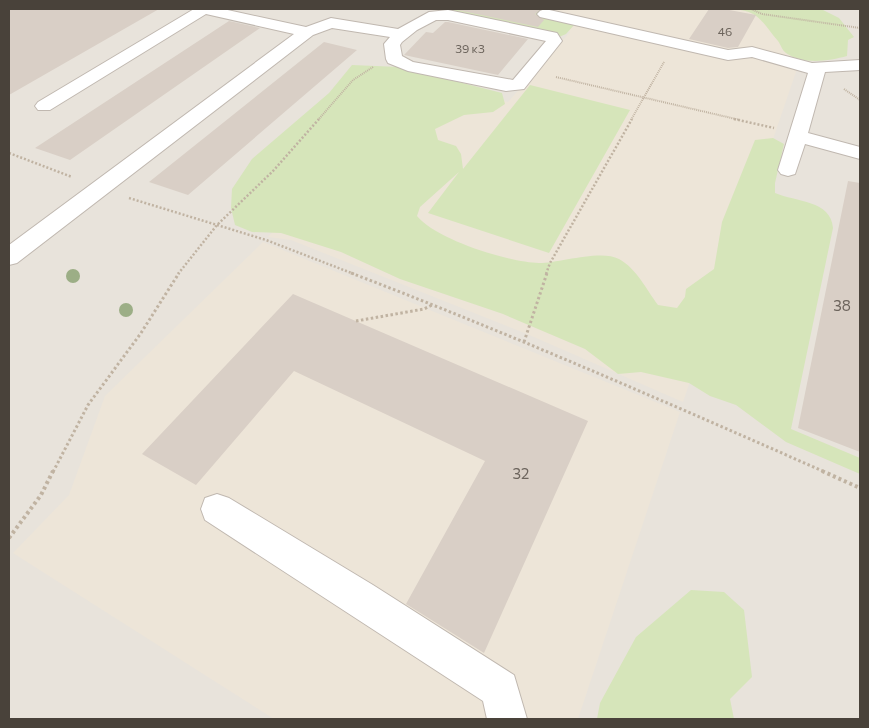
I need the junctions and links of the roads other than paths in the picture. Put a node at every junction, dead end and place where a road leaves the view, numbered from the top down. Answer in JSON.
{"nodes":[{"id":1,"x":235,"y":12,"type":"edge"},
{"id":2,"x":545,"y":14,"type":"dead end"},
{"id":3,"x":307,"y":32,"type":"junction"},
{"id":4,"x":400,"y":34,"type":"junction"},
{"id":5,"x":860,"y":65,"type":"edge"},
{"id":6,"x":817,"y":70,"type":"junction"},
{"id":7,"x":44,"y":106,"type":"dead end"},
{"id":8,"x":797,"y":136,"type":"junction"},
{"id":9,"x":860,"y":153,"type":"edge"},
{"id":10,"x":788,"y":170,"type":"dead end"},
{"id":11,"x":9,"y":257,"type":"edge"},
{"id":12,"x":217,"y":509,"type":"dead end"},
{"id":13,"x":507,"y":719,"type":"edge"}],
"edges":[{"from":1,"to":3,"type":"lane"},
{"from":1,"to":7,"type":"lane"},
{"from":2,"to":6,"type":"lane"},
{"from":3,"to":4,"type":"lane"},
{"from":3,"to":11,"type":"lane"},
{"from":4,"to":4,"type":"lane"},
{"from":5,"to":6,"type":"lane"},
{"from":6,"to":8,"type":"lane"},
{"from":8,"to":9,"type":"lane"},
{"from":8,"to":10,"type":"lane"},
{"from":12,"to":13,"type":"lane"}]}
